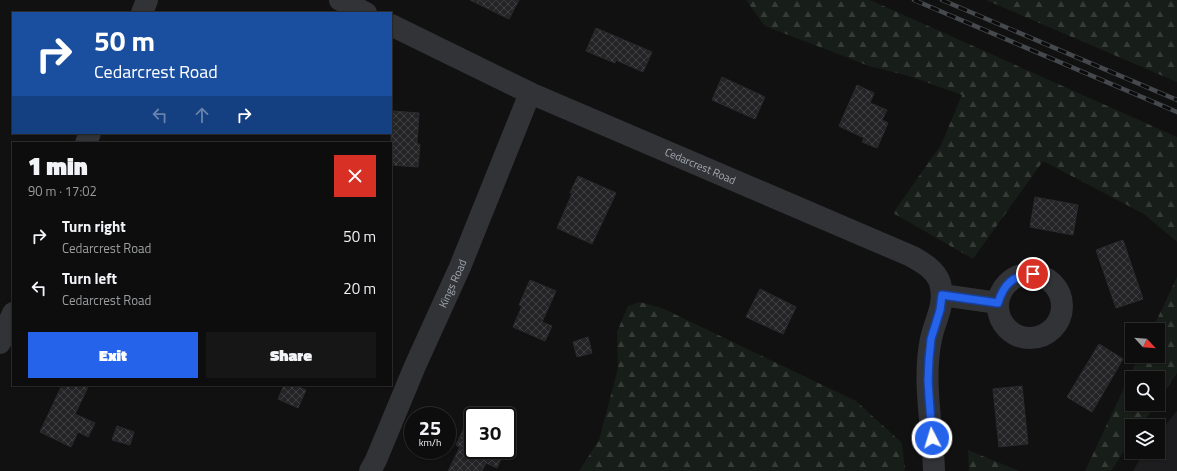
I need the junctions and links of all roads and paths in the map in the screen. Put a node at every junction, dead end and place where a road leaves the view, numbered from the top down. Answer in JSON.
{"nodes":[{"id":1,"x":147,"y":0,"type":"edge"},
{"id":2,"x":340,"y":0,"type":"edge"},
{"id":3,"x":142,"y":12,"type":"edge"},
{"id":4,"x":364,"y":12,"type":"edge"},
{"id":5,"x":392,"y":25,"type":"edge"},
{"id":6,"x":530,"y":93,"type":"junction"},
{"id":7,"x":942,"y":295,"type":"junction"},
{"id":8,"x":998,"y":303,"type":"dead end"},
{"id":9,"x":12,"y":315,"type":"edge"},
{"id":10,"x":0,"y":343,"type":"edge"},
{"id":11,"x":370,"y":471,"type":"edge"},
{"id":12,"x":934,"y":471,"type":"edge"}],
"edges":[{"from":1,"to":3,"type":"street"},
{"from":2,"to":4,"type":"street"},
{"from":5,"to":6,"type":"street","name":"Cedarcrest Road"},
{"from":6,"to":7,"type":"street","name":"Cedarcrest Road"},
{"from":6,"to":11,"type":"street","name":"Kings Road"},
{"from":7,"to":8,"type":"street"},
{"from":7,"to":12,"type":"street"},
{"from":9,"to":10,"type":"street"}]}
